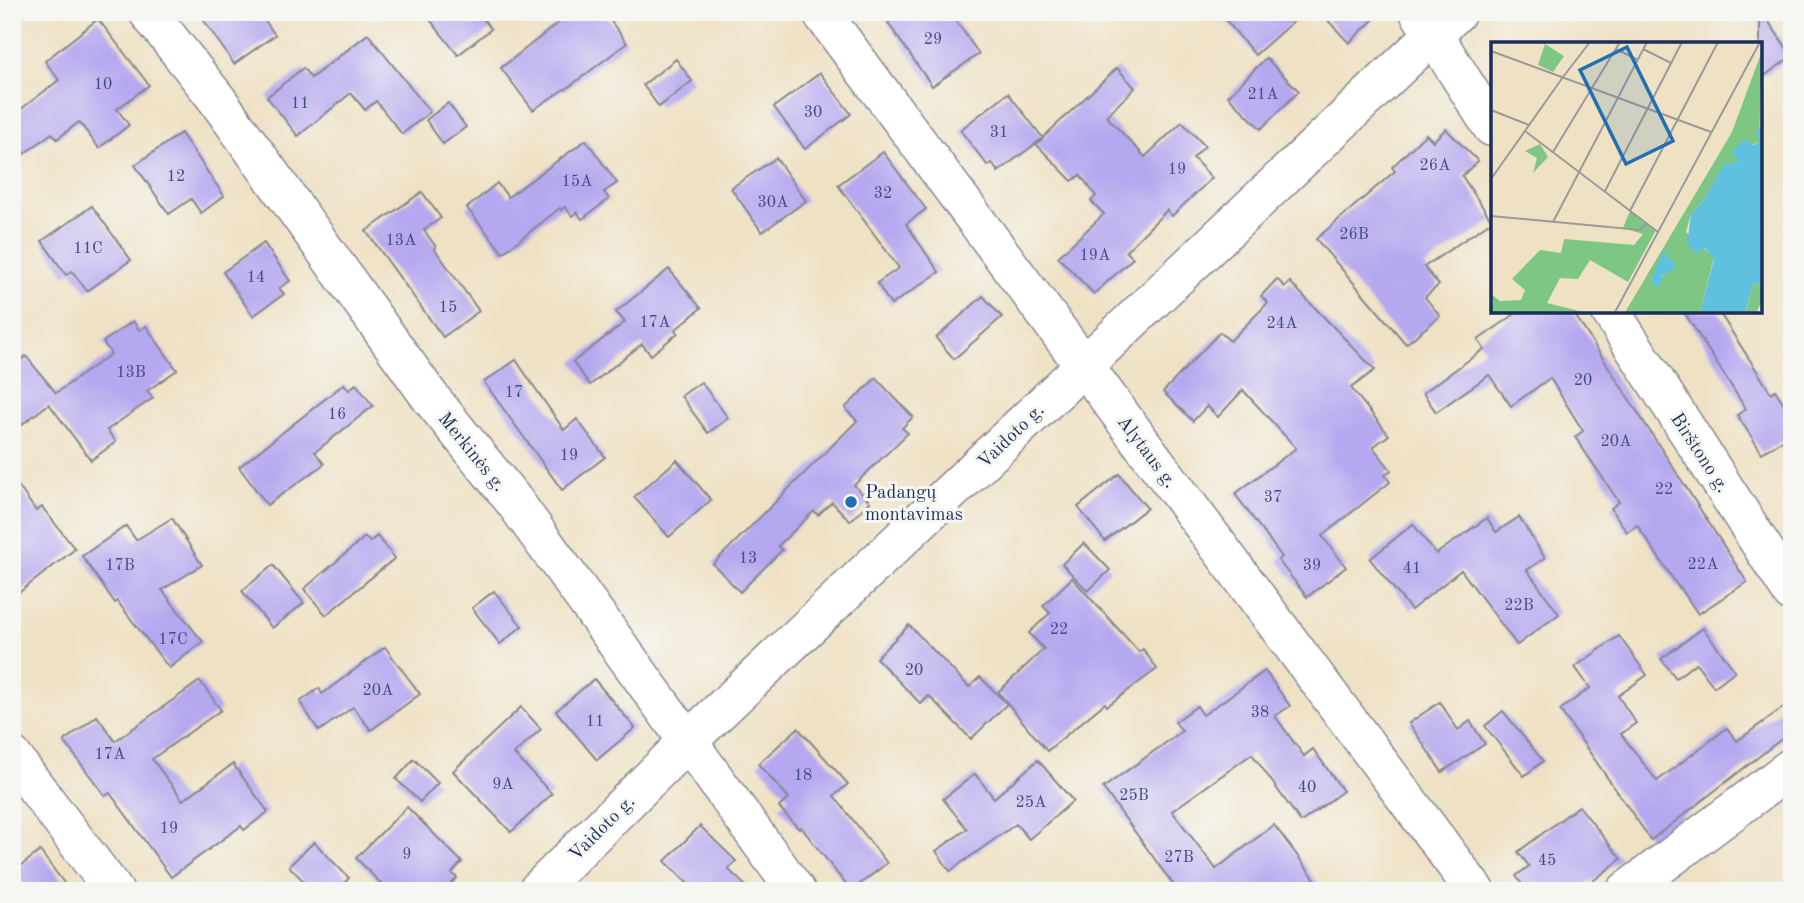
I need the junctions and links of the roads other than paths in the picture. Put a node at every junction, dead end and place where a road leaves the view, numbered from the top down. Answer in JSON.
{"nodes":[{"id":1,"x":148,"y":12,"type":"edge"},
{"id":2,"x":821,"y":12,"type":"edge"},
{"id":3,"x":1436,"y":20,"type":"edge"},
{"id":4,"x":1491,"y":123,"type":"edge"},
{"id":5,"x":1612,"y":313,"type":"edge"},
{"id":6,"x":1084,"y":365,"type":"junction"},
{"id":7,"x":1792,"y":593,"type":"edge"},
{"id":8,"x":688,"y":741,"type":"junction"},
{"id":9,"x":12,"y":756,"type":"edge"},
{"id":10,"x":1792,"y":767,"type":"edge"},
{"id":11,"x":114,"y":891,"type":"edge"},
{"id":12,"x":537,"y":891,"type":"edge"},
{"id":13,"x":796,"y":891,"type":"edge"},
{"id":14,"x":1475,"y":891,"type":"edge"},
{"id":15,"x":1626,"y":891,"type":"edge"}],
"edges":[{"from":1,"to":8,"type":"street","name":"Merkinės g."},
{"from":2,"to":6,"type":"street","name":"Alytaus g."},
{"from":3,"to":4,"type":"street"},
{"from":3,"to":6,"type":"street","name":"Vaidoto g."},
{"from":5,"to":7,"type":"street","name":"Birštono g."},
{"from":6,"to":8,"type":"street","name":"Vaidoto g."},
{"from":6,"to":14,"type":"street","name":"Alytaus g."},
{"from":8,"to":12,"type":"street","name":"Vaidoto g."},
{"from":8,"to":13,"type":"street","name":"Merkinės g."},
{"from":9,"to":11,"type":"street"},
{"from":10,"to":15,"type":"street"}]}
